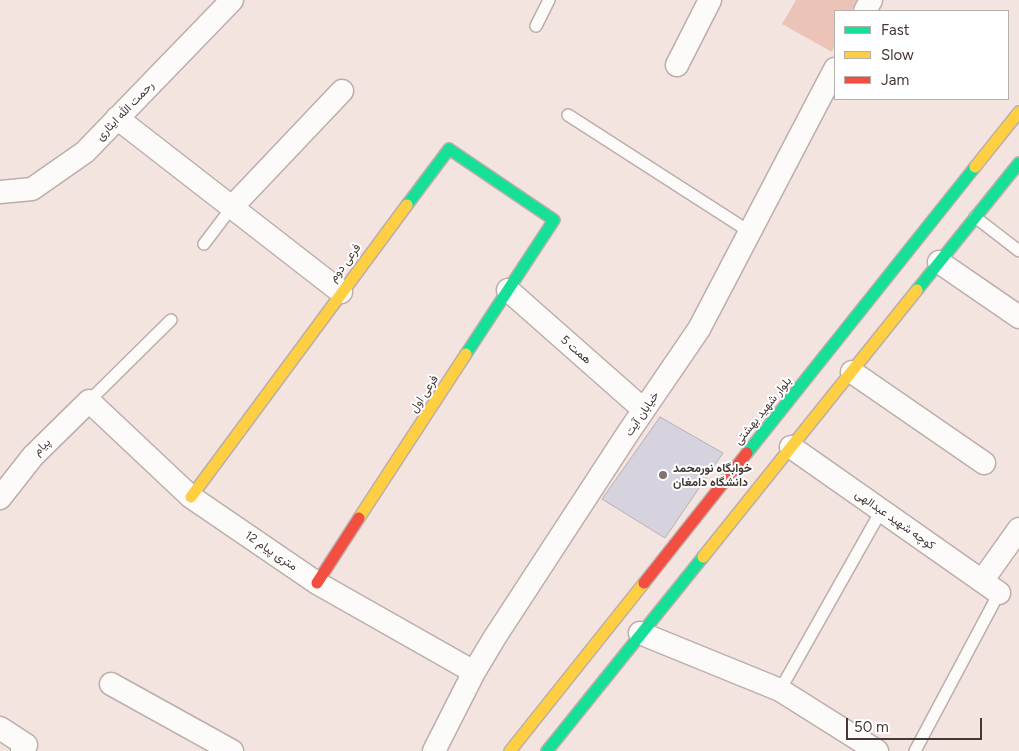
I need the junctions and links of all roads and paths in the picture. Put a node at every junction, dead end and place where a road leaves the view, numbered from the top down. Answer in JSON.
{"nodes":[{"id":1,"x":232,"y":0,"type":"edge"},
{"id":2,"x":548,"y":0,"type":"edge"},
{"id":3,"x":710,"y":0,"type":"edge"},
{"id":4,"x":536,"y":26,"type":"dead end"},
{"id":5,"x":677,"y":65,"type":"dead end"},
{"id":6,"x":834,"y":71,"type":"edge"},
{"id":7,"x":342,"y":91,"type":"dead end"},
{"id":8,"x":1019,"y":112,"type":"edge"},
{"id":9,"x":568,"y":115,"type":"dead end"},
{"id":10,"x":118,"y":118,"type":"junction"},
{"id":11,"x":1019,"y":163,"type":"edge"},
{"id":12,"x":0,"y":192,"type":"edge"},
{"id":13,"x":232,"y":207,"type":"junction"},
{"id":14,"x":975,"y":217,"type":"junction"},
{"id":15,"x":554,"y":220,"type":"joint"},
{"id":16,"x":750,"y":232,"type":"junction"},
{"id":17,"x":204,"y":244,"type":"dead end"},
{"id":18,"x":1019,"y":251,"type":"edge"},
{"id":19,"x":939,"y":262,"type":"junction"},
{"id":20,"x":508,"y":290,"type":"junction"},
{"id":21,"x":341,"y":292,"type":"junction"},
{"id":22,"x":1019,"y":317,"type":"edge"},
{"id":23,"x":171,"y":320,"type":"dead end"},
{"id":24,"x":852,"y":372,"type":"junction"},
{"id":25,"x":89,"y":401,"type":"junction"},
{"id":26,"x":644,"y":410,"type":"junction"},
{"id":27,"x":791,"y":448,"type":"junction"},
{"id":28,"x":984,"y":463,"type":"dead end"},
{"id":29,"x":191,"y":497,"type":"junction"},
{"id":30,"x":0,"y":498,"type":"edge"},
{"id":31,"x":882,"y":511,"type":"junction"},
{"id":32,"x":1019,"y":530,"type":"edge"},
{"id":33,"x":317,"y":582,"type":"junction"},
{"id":34,"x":990,"y":587,"type":"junction"},
{"id":35,"x":640,"y":633,"type":"junction"},
{"id":36,"x":474,"y":672,"type":"junction"},
{"id":37,"x":110,"y":684,"type":"dead end"},
{"id":38,"x":780,"y":690,"type":"junction"},
{"id":39,"x":0,"y":728,"type":"edge"},
{"id":40,"x":22,"y":751,"type":"edge"},
{"id":41,"x":232,"y":751,"type":"edge"},
{"id":42,"x":434,"y":751,"type":"edge"},
{"id":43,"x":510,"y":751,"type":"edge"},
{"id":44,"x":547,"y":751,"type":"edge"},
{"id":45,"x":877,"y":751,"type":"edge"},
{"id":46,"x":915,"y":751,"type":"edge"}],
"edges":[{"from":1,"to":10,"type":"street","name":"رحمت الله ایثاری"},
{"from":2,"to":4,"type":"lane"},
{"from":3,"to":5,"type":"street"},
{"from":6,"to":16,"type":"street","name":"خیابان آیت"},
{"from":7,"to":13,"type":"street"},
{"from":8,"to":43,"type":"main road","name":"بلوار شهید بهشتی"},
{"from":9,"to":16,"type":"lane"},
{"from":10,"to":12,"type":"street","name":"رحمت الله ایثاری"},
{"from":10,"to":13,"type":"street"},
{"from":11,"to":14,"type":"main road"},
{"from":13,"to":17,"type":"lane"},
{"from":13,"to":21,"type":"street"},
{"from":14,"to":18,"type":"lane"},
{"from":14,"to":19,"type":"main road"},
{"from":15,"to":20,"type":"main road","name":"فرعی اول"},
{"from":15,"to":21,"type":"main road","name":"فرعی دوم"},
{"from":16,"to":26,"type":"street","name":"خیابان آیت"},
{"from":19,"to":22,"type":"street"},
{"from":19,"to":24,"type":"main road"},
{"from":20,"to":26,"type":"street","name":"5 همت"},
{"from":20,"to":33,"type":"main road","name":"فرعی اول"},
{"from":21,"to":29,"type":"main road","name":"فرعی دوم"},
{"from":23,"to":25,"type":"lane"},
{"from":24,"to":27,"type":"main road"},
{"from":24,"to":28,"type":"street"},
{"from":25,"to":29,"type":"street","name":"12 متری پیام"},
{"from":25,"to":30,"type":"street","name":"پیام"},
{"from":26,"to":36,"type":"street","name":"خیابان آیت"},
{"from":27,"to":31,"type":"street","name":"کوچه شهید عبدالهی"},
{"from":27,"to":35,"type":"main road"},
{"from":29,"to":33,"type":"street","name":"12 متری پیام"},
{"from":31,"to":34,"type":"street","name":"کوچه شهید عبدالهی"},
{"from":31,"to":38,"type":"lane"},
{"from":32,"to":34,"type":"street"},
{"from":33,"to":36,"type":"street","name":"12 متری پیام"},
{"from":34,"to":46,"type":"lane"},
{"from":35,"to":38,"type":"street"},
{"from":35,"to":44,"type":"main road"},
{"from":36,"to":42,"type":"street","name":"خیابان آیت"},
{"from":37,"to":41,"type":"street"},
{"from":38,"to":45,"type":"street"},
{"from":39,"to":40,"type":"street"}]}
